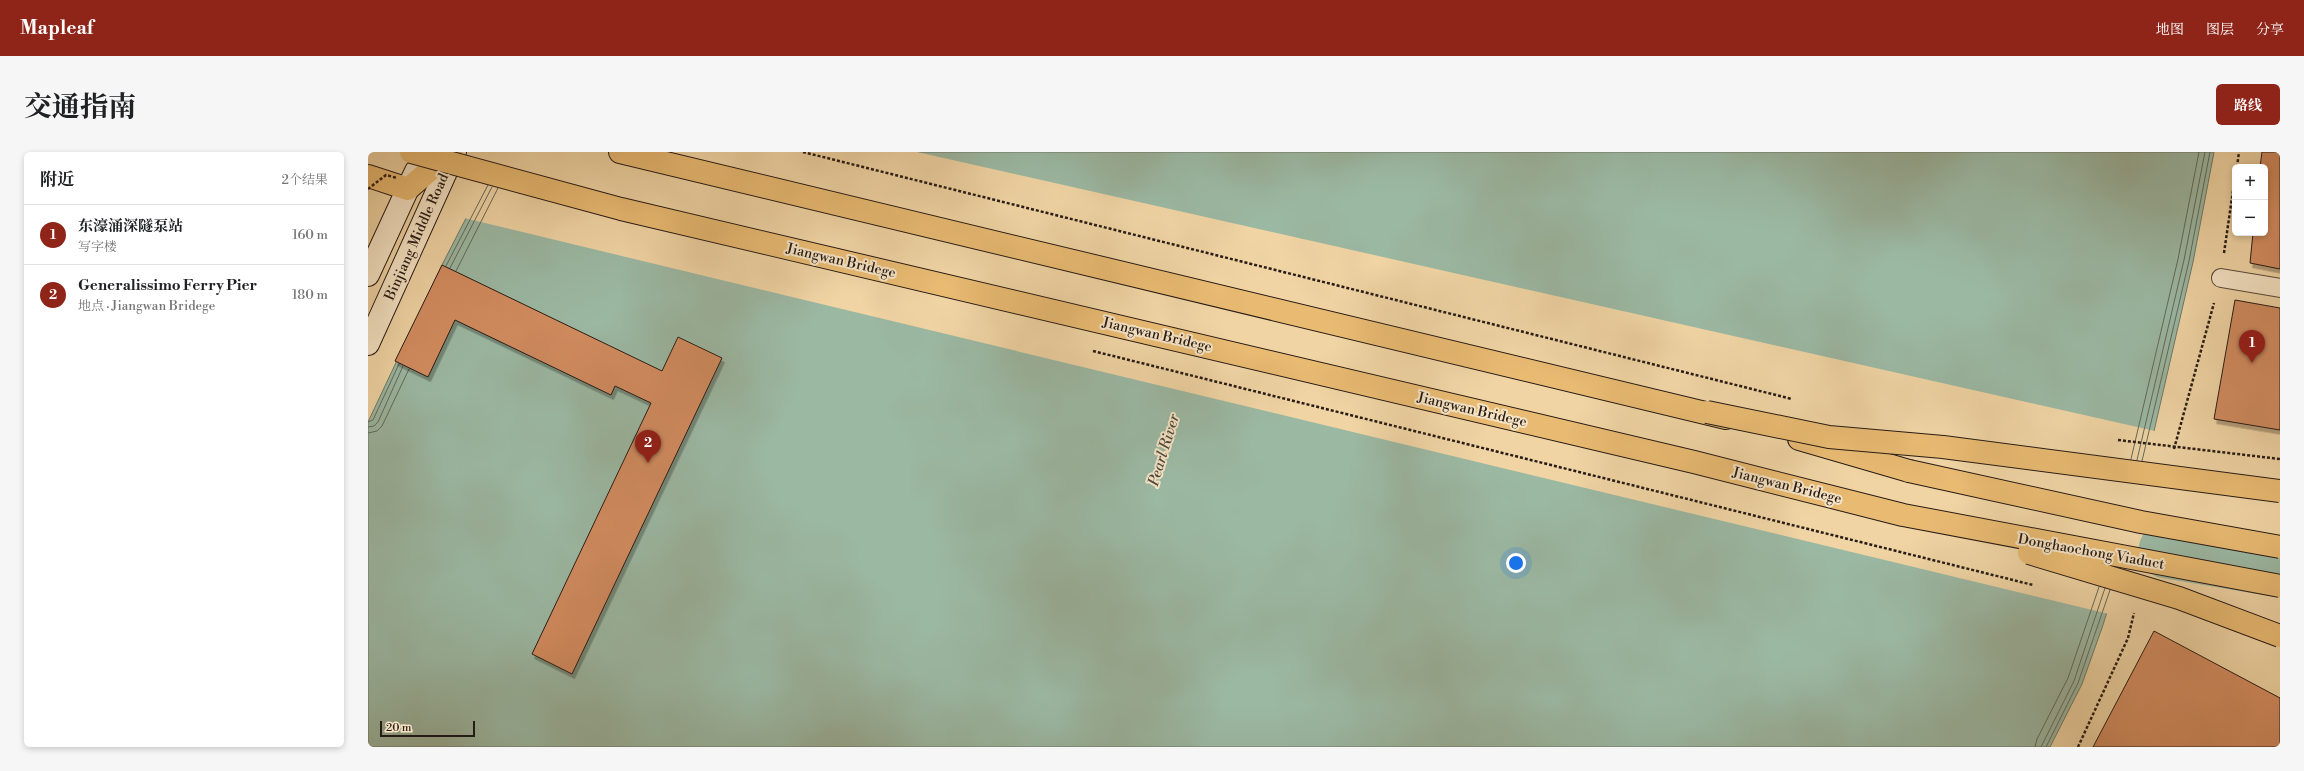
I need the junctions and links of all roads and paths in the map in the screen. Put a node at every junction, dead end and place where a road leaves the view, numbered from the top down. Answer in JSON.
{"nodes":[{"id":1,"x":411,"y":152,"type":"edge"},
{"id":2,"x":425,"y":152,"type":"edge"},
{"id":3,"x":451,"y":152,"type":"edge"},
{"id":4,"x":455,"y":152,"type":"edge"},
{"id":5,"x":620,"y":152,"type":"edge"},
{"id":6,"x":803,"y":152,"type":"edge"},
{"id":7,"x":2239,"y":152,"type":"edge"},
{"id":8,"x":2237,"y":164,"type":"edge"},
{"id":9,"x":368,"y":176,"type":"edge"},
{"id":10,"x":405,"y":184,"type":"junction"},
{"id":11,"x":368,"y":189,"type":"edge"},
{"id":12,"x":368,"y":275,"type":"edge"},
{"id":13,"x":2220,"y":278,"type":"dead end"},
{"id":14,"x":2280,"y":288,"type":"edge"},
{"id":15,"x":368,"y":344,"type":"edge"},
{"id":16,"x":1090,"y":350,"type":"dead end"},
{"id":17,"x":1794,"y":399,"type":"dead end"},
{"id":18,"x":1707,"y":412,"type":"junction"},
{"id":19,"x":2112,"y":439,"type":"dead end"},
{"id":20,"x":2280,"y":459,"type":"edge"},
{"id":21,"x":2280,"y":491,"type":"edge"},
{"id":22,"x":1903,"y":515,"type":"junction"},
{"id":23,"x":2280,"y":546,"type":"edge"},
{"id":24,"x":2034,"y":586,"type":"dead end"},
{"id":25,"x":2280,"y":586,"type":"edge"},
{"id":26,"x":2126,"y":611,"type":"dead end"},
{"id":27,"x":2142,"y":615,"type":"dead end"},
{"id":28,"x":2280,"y":636,"type":"edge"}],
"edges":[{"from":1,"to":22,"type":"main road","name":"Jiangwan Bridege","bridge":true},
{"from":2,"to":10,"type":"main road","name":"Binjiang Middle Road"},
{"from":3,"to":10,"type":"main road"},
{"from":4,"to":15,"type":"main road","name":"Binjiang Middle Road"},
{"from":5,"to":18,"type":"main road"},
{"from":6,"to":17,"type":"path","bridge":true},
{"from":7,"to":8,"type":"path"},
{"from":9,"to":10,"type":"main road"},
{"from":10,"to":11,"type":"path","bridge":true},
{"from":10,"to":12,"type":"main road","name":"Binjiang Middle Road"},
{"from":13,"to":14,"type":"lane"},
{"from":16,"to":24,"type":"path","bridge":true},
{"from":18,"to":21,"type":"main road","bridge":true},
{"from":18,"to":23,"type":"main road","bridge":true},
{"from":19,"to":20,"type":"path","bridge":true},
{"from":22,"to":25,"type":"main road","name":"Donghaochong Viaduct","bridge":true},
{"from":22,"to":28,"type":"main road","bridge":true},
{"from":26,"to":27,"type":"path"}]}
